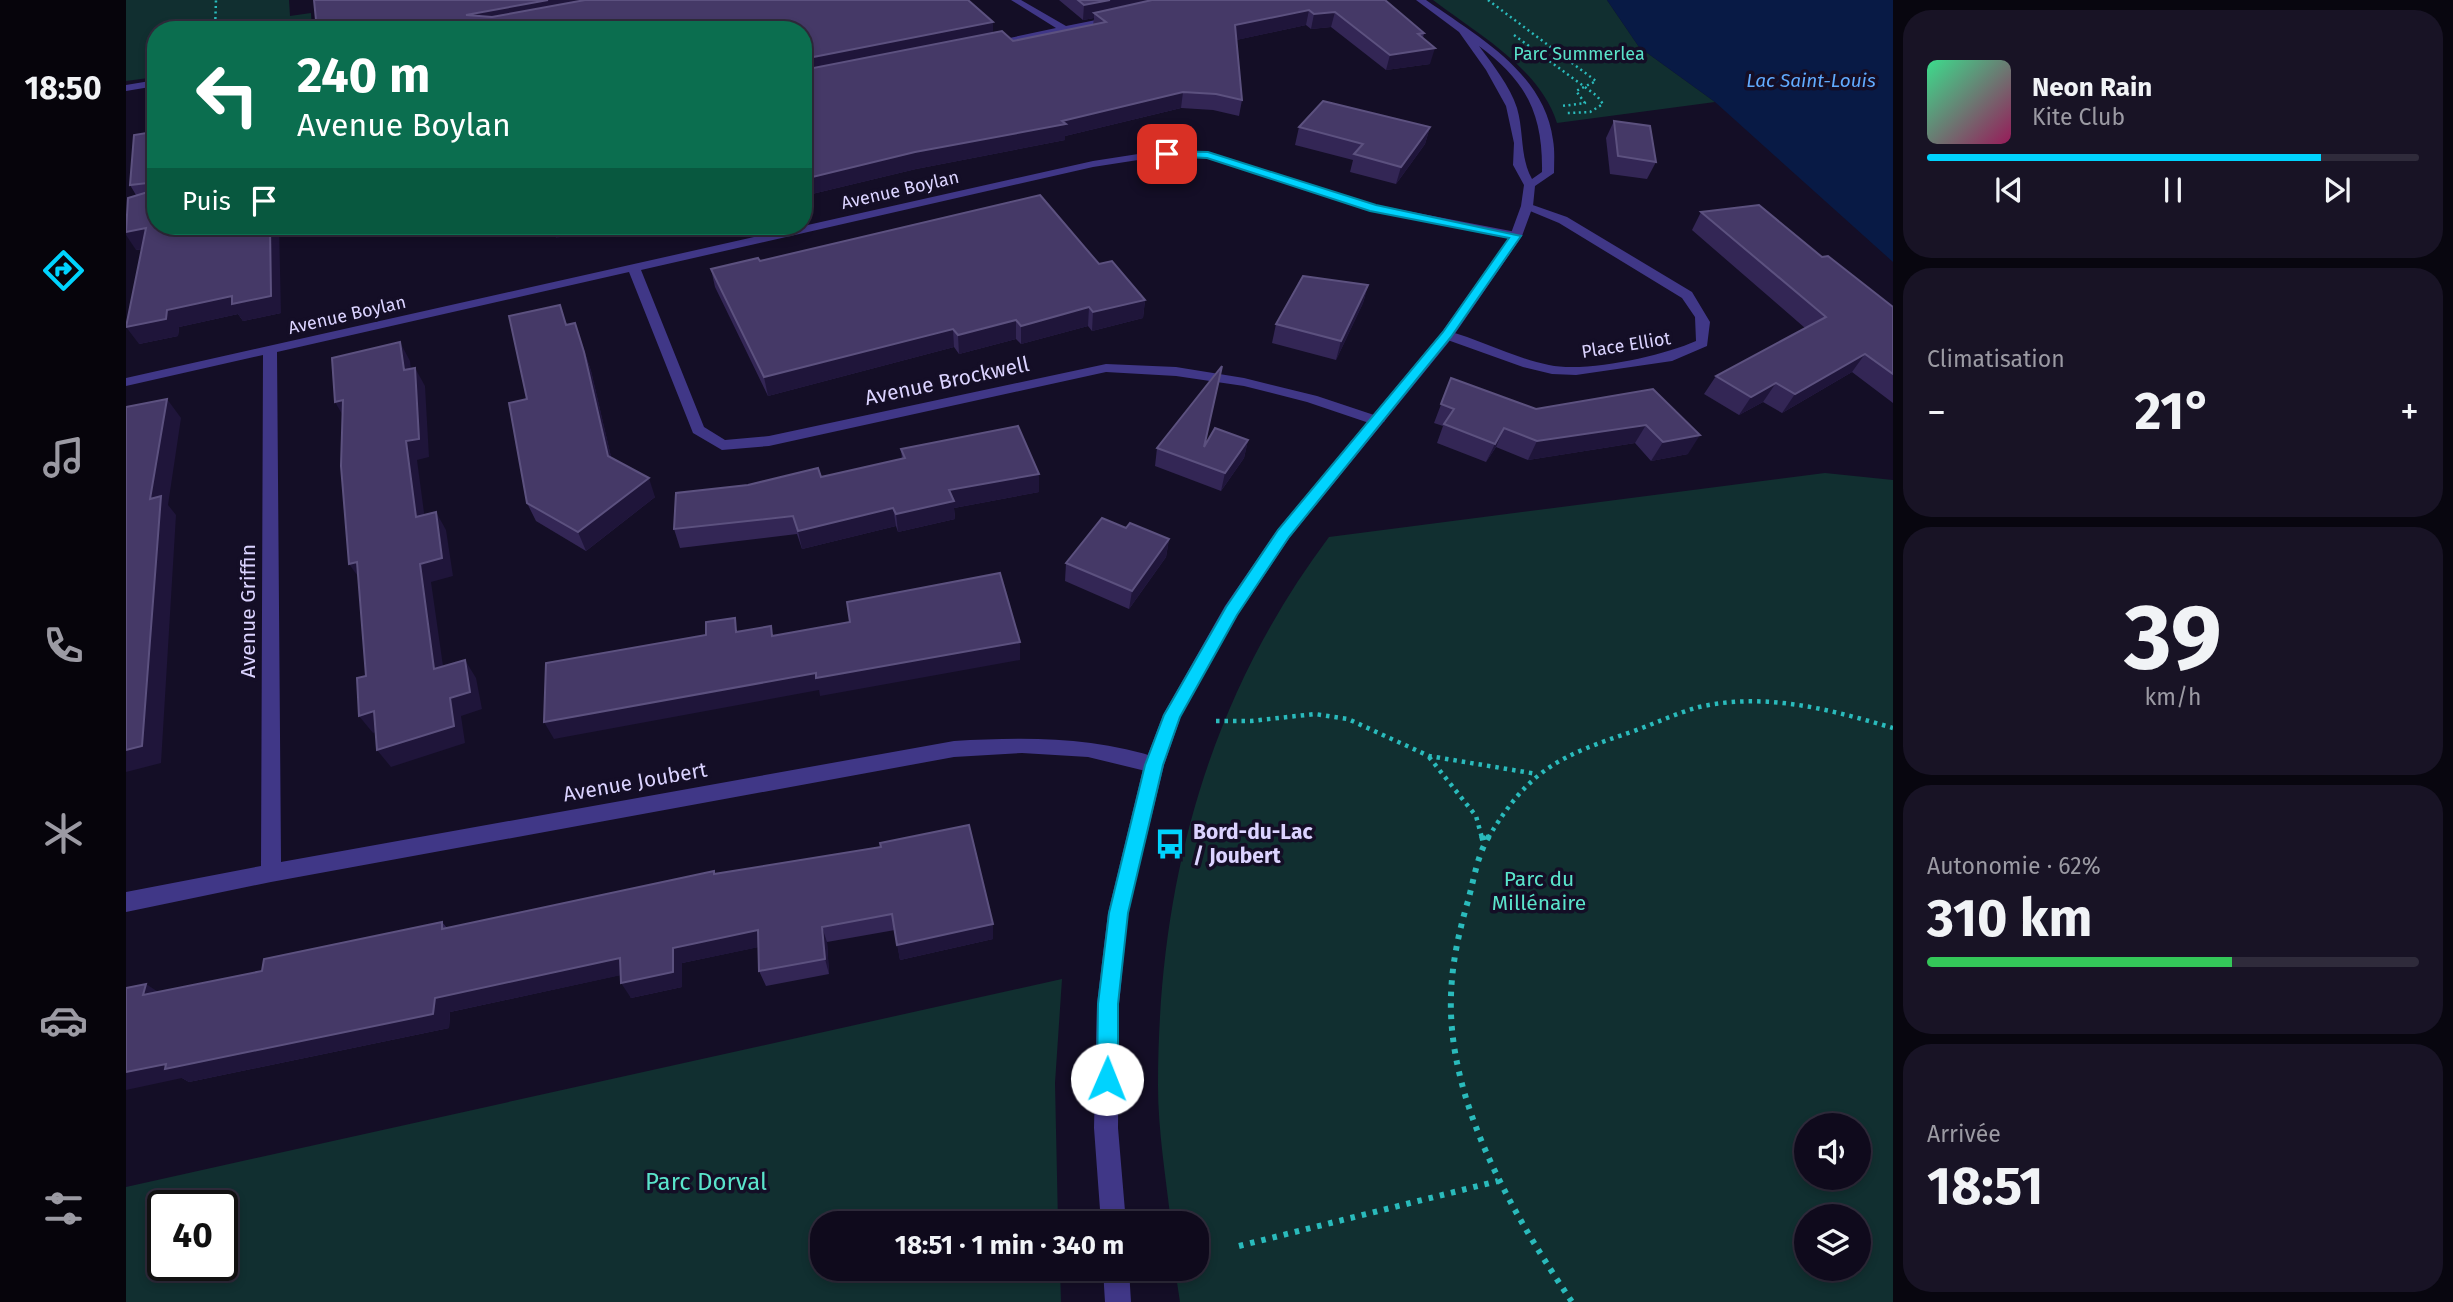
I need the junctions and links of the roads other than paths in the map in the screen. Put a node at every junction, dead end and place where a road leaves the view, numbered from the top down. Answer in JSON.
{"nodes":[{"id":1,"x":1014,"y":0,"type":"edge"},
{"id":2,"x":1420,"y":0,"type":"edge"},
{"id":3,"x":1125,"y":17,"type":"edge"},
{"id":4,"x":1064,"y":29,"type":"junction"},
{"id":5,"x":1463,"y":32,"type":"junction"},
{"id":6,"x":976,"y":48,"type":"edge"},
{"id":7,"x":147,"y":84,"type":"edge"},
{"id":8,"x":126,"y":88,"type":"edge"},
{"id":9,"x":1530,"y":185,"type":"junction"},
{"id":10,"x":1527,"y":206,"type":"junction"},
{"id":11,"x":812,"y":228,"type":"edge"},
{"id":12,"x":783,"y":235,"type":"edge"},
{"id":13,"x":1516,"y":236,"type":"junction"},
{"id":14,"x":634,"y":269,"type":"junction"},
{"id":15,"x":1447,"y":335,"type":"junction"},
{"id":16,"x":270,"y":350,"type":"junction"},
{"id":17,"x":126,"y":382,"type":"edge"},
{"id":18,"x":1378,"y":421,"type":"junction"},
{"id":19,"x":1154,"y":765,"type":"junction"},
{"id":20,"x":271,"y":873,"type":"junction"},
{"id":21,"x":126,"y":902,"type":"edge"},
{"id":22,"x":1112,"y":1211,"type":"edge"},
{"id":23,"x":1117,"y":1281,"type":"edge"},
{"id":24,"x":1118,"y":1302,"type":"edge"}],
"edges":[{"from":1,"to":4,"type":"street"},
{"from":2,"to":5,"type":"street"},
{"from":3,"to":4,"type":"street"},
{"from":4,"to":6,"type":"street"},
{"from":5,"to":9,"type":"street"},
{"from":5,"to":9,"type":"street"},
{"from":7,"to":8,"type":"street"},
{"from":9,"to":10,"type":"street"},
{"from":10,"to":13,"type":"street"},
{"from":10,"to":15,"type":"street","name":"Place Elliot"},
{"from":11,"to":13,"type":"street","name":"Avenue Boylan"},
{"from":12,"to":14,"type":"street","name":"Avenue Boylan"},
{"from":13,"to":15,"type":"street"},
{"from":14,"to":16,"type":"street","name":"Avenue Boylan"},
{"from":14,"to":18,"type":"street","name":"Avenue Brockwell"},
{"from":15,"to":18,"type":"street"},
{"from":16,"to":17,"type":"street","name":"Avenue Boylan"},
{"from":16,"to":20,"type":"street","name":"Avenue Griffin"},
{"from":18,"to":19,"type":"street"},
{"from":19,"to":20,"type":"street","name":"Avenue Joubert"},
{"from":19,"to":22,"type":"street"},
{"from":20,"to":21,"type":"street","name":"Avenue Joubert"},
{"from":23,"to":24,"type":"street"}]}
